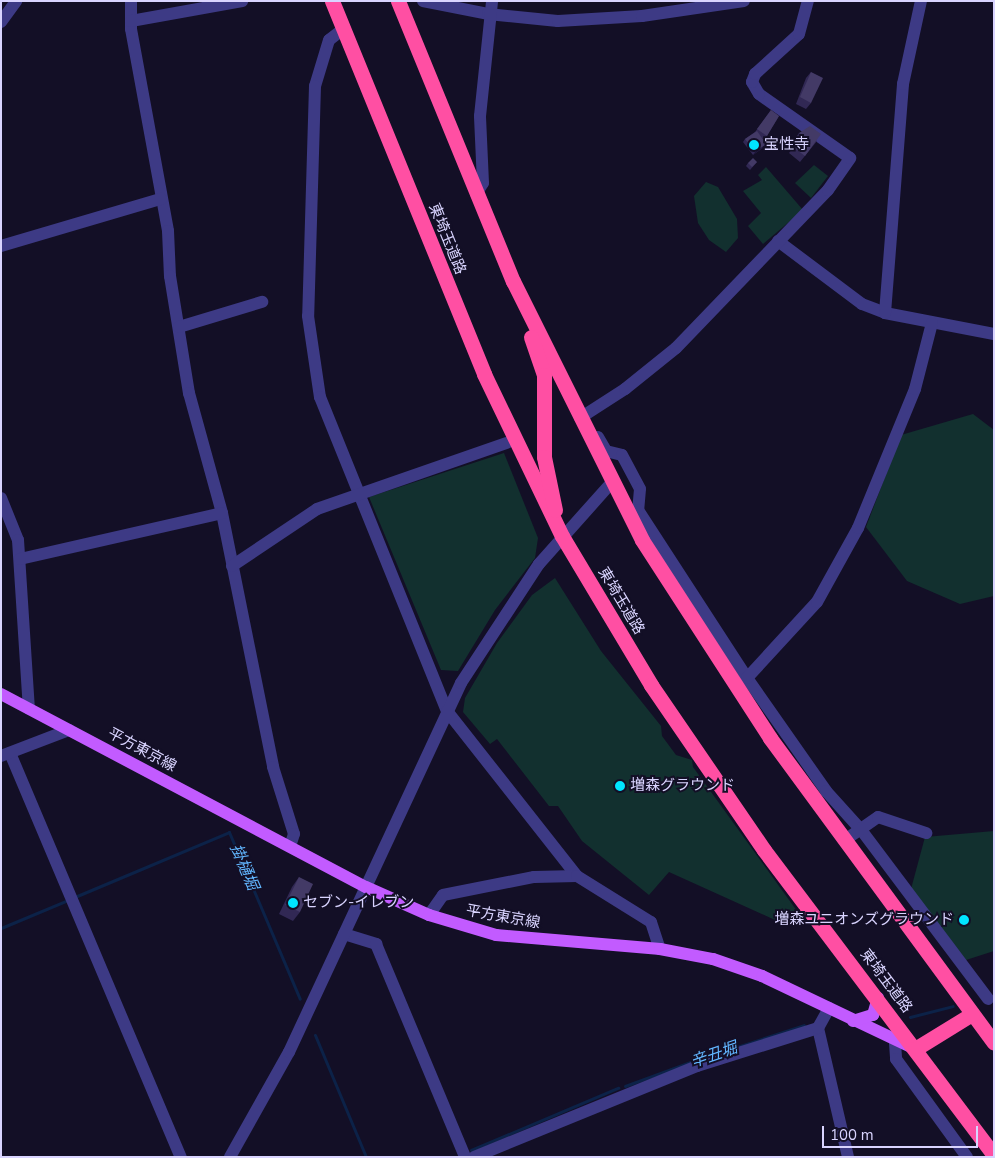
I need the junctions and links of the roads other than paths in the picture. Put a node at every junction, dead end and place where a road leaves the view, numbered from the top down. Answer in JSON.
{"nodes":[{"id":1,"x":16,"y":1,"type":"edge"},
{"id":2,"x":131,"y":1,"type":"edge"},
{"id":3,"x":332,"y":1,"type":"edge"},
{"id":4,"x":398,"y":1,"type":"edge"},
{"id":5,"x":423,"y":1,"type":"edge"},
{"id":6,"x":492,"y":1,"type":"edge"},
{"id":7,"x":744,"y":1,"type":"edge"},
{"id":8,"x":808,"y":1,"type":"edge"},
{"id":9,"x":921,"y":1,"type":"edge"},
{"id":10,"x":238,"y":2,"type":"edge"},
{"id":11,"x":488,"y":14,"type":"junction"},
{"id":12,"x":131,"y":21,"type":"junction"},
{"id":13,"x":1,"y":22,"type":"edge"},
{"id":14,"x":342,"y":30,"type":"junction"},
{"id":15,"x":476,"y":194,"type":"junction"},
{"id":16,"x":161,"y":198,"type":"junction"},
{"id":17,"x":778,"y":241,"type":"junction"},
{"id":18,"x":1,"y":246,"type":"edge"},
{"id":19,"x":262,"y":302,"type":"dead end"},
{"id":20,"x":523,"y":302,"type":"junction"},
{"id":21,"x":884,"y":313,"type":"junction"},
{"id":22,"x":932,"y":323,"type":"junction"},
{"id":23,"x":179,"y":327,"type":"junction"},
{"id":24,"x":994,"y":334,"type":"edge"},
{"id":25,"x":583,"y":417,"type":"junction"},
{"id":26,"x":507,"y":443,"type":"dead end"},
{"id":27,"x":612,"y":482,"type":"junction"},
{"id":28,"x":357,"y":494,"type":"junction"},
{"id":29,"x":1,"y":498,"type":"edge"},
{"id":30,"x":222,"y":513,"type":"junction"},
{"id":31,"x":562,"y":536,"type":"junction"},
{"id":32,"x":20,"y":559,"type":"junction"},
{"id":33,"x":232,"y":566,"type":"junction"},
{"id":34,"x":747,"y":678,"type":"junction"},
{"id":35,"x":1,"y":694,"type":"edge"},
{"id":36,"x":29,"y":709,"type":"junction"},
{"id":37,"x":447,"y":711,"type":"junction"},
{"id":38,"x":69,"y":730,"type":"junction"},
{"id":39,"x":6,"y":755,"type":"edge"},
{"id":40,"x":862,"y":831,"type":"junction"},
{"id":41,"x":926,"y":833,"type":"dead end"},
{"id":42,"x":845,"y":840,"type":"junction"},
{"id":43,"x":290,"y":846,"type":"junction"},
{"id":44,"x":577,"y":876,"type":"junction"},
{"id":45,"x":366,"y":887,"type":"junction"},
{"id":46,"x":428,"y":915,"type":"junction"},
{"id":47,"x":344,"y":934,"type":"junction"},
{"id":48,"x":660,"y":949,"type":"junction"},
{"id":49,"x":991,"y":996,"type":"edge"},
{"id":50,"x":878,"y":998,"type":"junction"},
{"id":51,"x":829,"y":1008,"type":"junction"},
{"id":52,"x":972,"y":1014,"type":"junction"},
{"id":53,"x":853,"y":1021,"type":"junction"},
{"id":54,"x":818,"y":1028,"type":"junction"},
{"id":55,"x":895,"y":1043,"type":"junction"},
{"id":56,"x":994,"y":1043,"type":"edge"},
{"id":57,"x":915,"y":1048,"type":"junction"},
{"id":58,"x":994,"y":1155,"type":"edge"},
{"id":59,"x":182,"y":1157,"type":"edge"},
{"id":60,"x":230,"y":1157,"type":"edge"},
{"id":61,"x":465,"y":1157,"type":"edge"},
{"id":62,"x":474,"y":1157,"type":"edge"},
{"id":63,"x":848,"y":1157,"type":"edge"},
{"id":64,"x":967,"y":1157,"type":"edge"}],
"edges":[{"from":1,"to":13,"type":"street"},
{"from":2,"to":12,"type":"street"},
{"from":3,"to":14,"type":"highway","name":"東埼玉道路"},
{"from":4,"to":15,"type":"highway"},
{"from":5,"to":11,"type":"street"},
{"from":6,"to":11,"type":"street"},
{"from":7,"to":11,"type":"street"},
{"from":8,"to":17,"type":"street"},
{"from":9,"to":21,"type":"street"},
{"from":10,"to":12,"type":"street"},
{"from":11,"to":15,"type":"street"},
{"from":12,"to":16,"type":"street"},
{"from":14,"to":28,"type":"street"},
{"from":14,"to":31,"type":"highway","name":"東埼玉道路"},
{"from":15,"to":20,"type":"highway"},
{"from":16,"to":18,"type":"street"},
{"from":16,"to":23,"type":"street"},
{"from":17,"to":21,"type":"street"},
{"from":17,"to":25,"type":"street"},
{"from":19,"to":23,"type":"street"},
{"from":20,"to":25,"type":"highway"},
{"from":20,"to":31,"type":"highway"},
{"from":21,"to":22,"type":"street"},
{"from":22,"to":24,"type":"street"},
{"from":22,"to":34,"type":"street"},
{"from":23,"to":30,"type":"street"},
{"from":25,"to":27,"type":"highway"},
{"from":25,"to":34,"type":"street"},
{"from":26,"to":28,"type":"street"},
{"from":27,"to":31,"type":"street"},
{"from":27,"to":42,"type":"highway"},
{"from":28,"to":33,"type":"street"},
{"from":28,"to":37,"type":"street"},
{"from":29,"to":32,"type":"street"},
{"from":30,"to":32,"type":"street"},
{"from":30,"to":33,"type":"street"},
{"from":31,"to":37,"type":"street"},
{"from":31,"to":50,"type":"highway","name":"東埼玉道路"},
{"from":32,"to":36,"type":"street"},
{"from":33,"to":43,"type":"street"},
{"from":34,"to":40,"type":"street"},
{"from":35,"to":36,"type":"main road","name":"平方東京線"},
{"from":36,"to":38,"type":"main road","name":"平方東京線"},
{"from":37,"to":44,"type":"street"},
{"from":37,"to":45,"type":"street"},
{"from":38,"to":39,"type":"street"},
{"from":38,"to":43,"type":"main road","name":"平方東京線"},
{"from":39,"to":59,"type":"street"},
{"from":40,"to":41,"type":"street"},
{"from":40,"to":42,"type":"street"},
{"from":40,"to":49,"type":"street"},
{"from":42,"to":52,"type":"highway"},
{"from":43,"to":45,"type":"main road","name":"平方東京線"},
{"from":44,"to":46,"type":"street"},
{"from":44,"to":48,"type":"street"},
{"from":45,"to":46,"type":"main road","name":"平方東京線"},
{"from":45,"to":47,"type":"street"},
{"from":46,"to":48,"type":"main road","name":"平方東京線"},
{"from":47,"to":60,"type":"street"},
{"from":47,"to":61,"type":"street"},
{"from":48,"to":51,"type":"main road","name":"平方東京線"},
{"from":49,"to":52,"type":"street"},
{"from":50,"to":53,"type":"main road"},
{"from":50,"to":57,"type":"highway","name":"東埼玉道路"},
{"from":51,"to":53,"type":"main road","name":"平方東京線"},
{"from":51,"to":54,"type":"street"},
{"from":52,"to":56,"type":"highway"},
{"from":52,"to":57,"type":"highway"},
{"from":53,"to":55,"type":"main road","name":"平方東京線"},
{"from":54,"to":62,"type":"street"},
{"from":54,"to":63,"type":"street"},
{"from":55,"to":57,"type":"main road","name":"平方東京線"},
{"from":55,"to":64,"type":"street"},
{"from":57,"to":58,"type":"highway","name":"東埼玉道路"}]}
